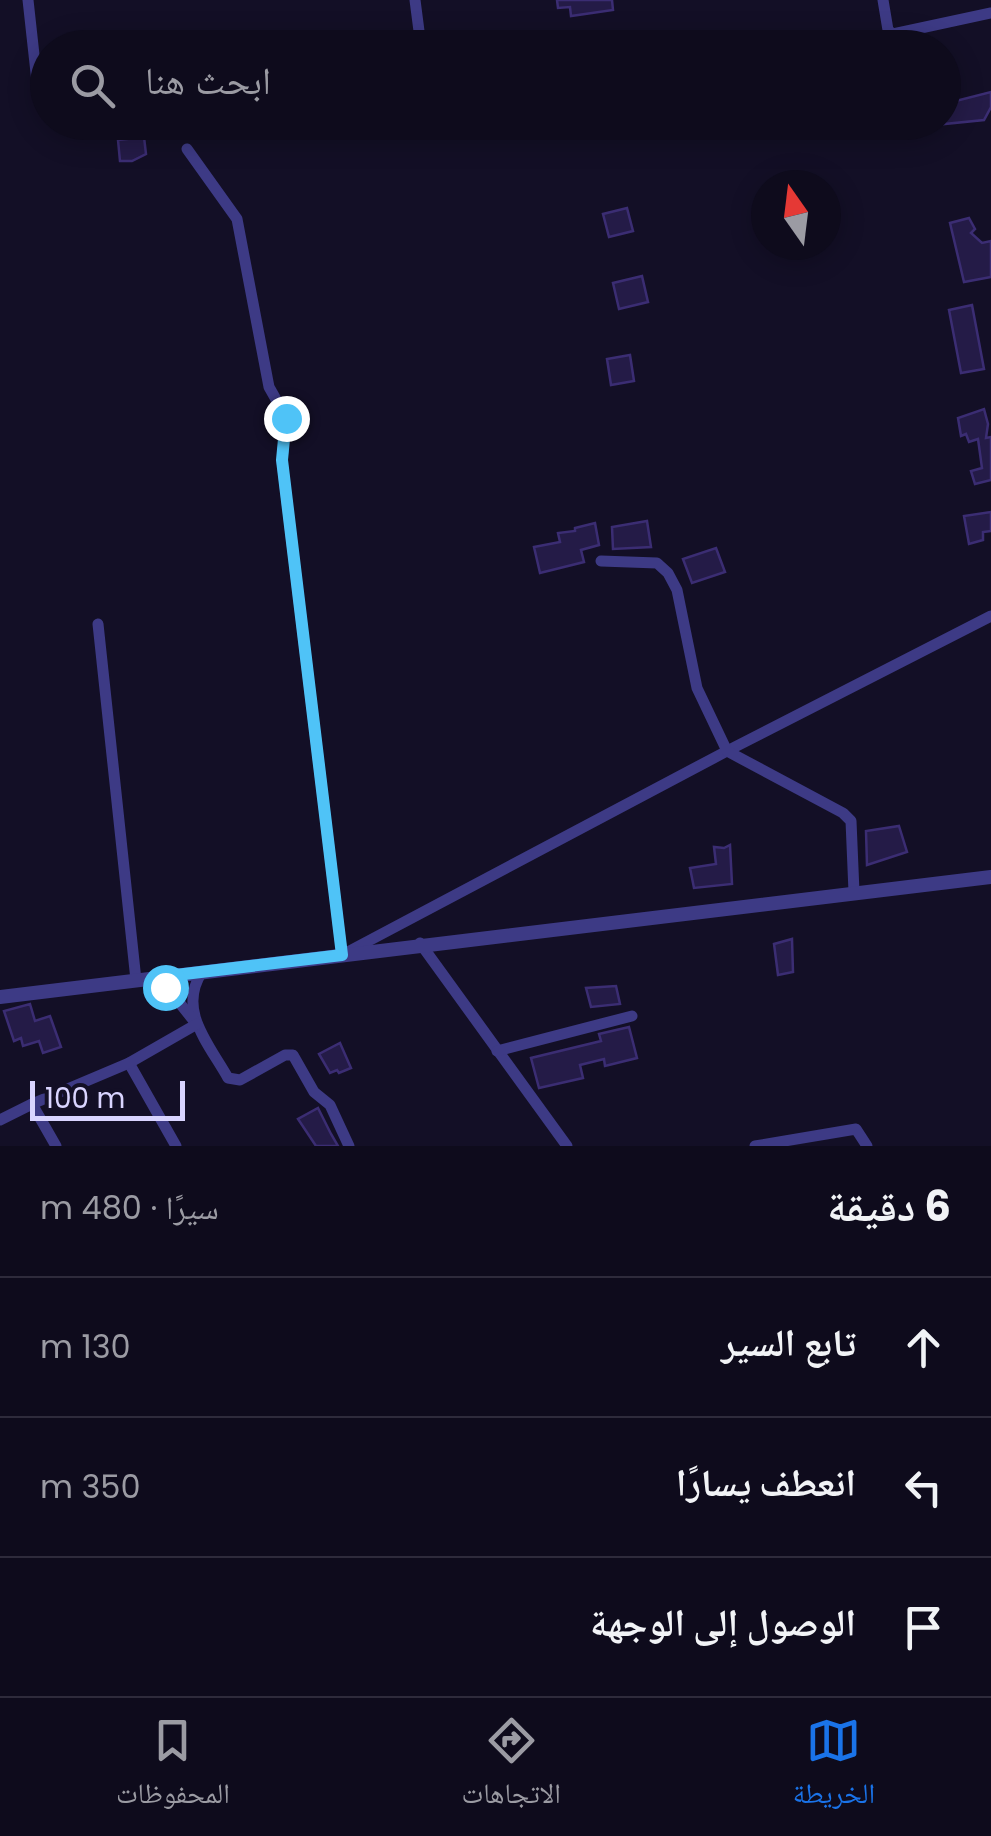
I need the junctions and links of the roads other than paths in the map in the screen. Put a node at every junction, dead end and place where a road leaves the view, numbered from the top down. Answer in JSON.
{"nodes":[{"id":1,"x":28,"y":0,"type":"edge"},
{"id":2,"x":415,"y":0,"type":"edge"},
{"id":3,"x":883,"y":0,"type":"edge"},
{"id":4,"x":991,"y":13,"type":"edge"},
{"id":5,"x":31,"y":30,"type":"edge"},
{"id":6,"x":419,"y":30,"type":"edge"},
{"id":7,"x":888,"y":30,"type":"edge"},
{"id":8,"x":912,"y":30,"type":"edge"},
{"id":9,"x":186,"y":150,"type":"dead end"},
{"id":10,"x":602,"y":561,"type":"dead end"},
{"id":11,"x":991,"y":616,"type":"edge"},
{"id":12,"x":98,"y":624,"type":"dead end"},
{"id":13,"x":727,"y":751,"type":"junction"},
{"id":14,"x":991,"y":876,"type":"edge"},
{"id":15,"x":854,"y":892,"type":"junction"},
{"id":16,"x":420,"y":943,"type":"junction"},
{"id":17,"x":342,"y":955,"type":"junction"},
{"id":18,"x":202,"y":972,"type":"junction"},
{"id":19,"x":159,"y":977,"type":"junction"},
{"id":20,"x":136,"y":980,"type":"junction"},
{"id":21,"x":0,"y":996,"type":"edge"},
{"id":22,"x":632,"y":1016,"type":"dead end"},
{"id":23,"x":197,"y":1024,"type":"junction"},
{"id":24,"x":497,"y":1051,"type":"junction"},
{"id":25,"x":130,"y":1064,"type":"junction"},
{"id":26,"x":32,"y":1104,"type":"junction"},
{"id":27,"x":0,"y":1120,"type":"edge"},
{"id":28,"x":56,"y":1146,"type":"edge"},
{"id":29,"x":176,"y":1146,"type":"edge"},
{"id":30,"x":349,"y":1146,"type":"edge"},
{"id":31,"x":567,"y":1146,"type":"edge"},
{"id":32,"x":755,"y":1146,"type":"edge"},
{"id":33,"x":867,"y":1146,"type":"edge"}],
"edges":[{"from":1,"to":5,"type":"street"},
{"from":2,"to":6,"type":"street"},
{"from":3,"to":7,"type":"street"},
{"from":4,"to":8,"type":"street"},
{"from":9,"to":17,"type":"street"},
{"from":10,"to":13,"type":"street"},
{"from":11,"to":13,"type":"street"},
{"from":12,"to":20,"type":"street"},
{"from":13,"to":15,"type":"street"},
{"from":13,"to":17,"type":"street"},
{"from":14,"to":15,"type":"street"},
{"from":15,"to":16,"type":"street"},
{"from":16,"to":17,"type":"street"},
{"from":16,"to":24,"type":"street"},
{"from":17,"to":18,"type":"street"},
{"from":18,"to":19,"type":"street"},
{"from":18,"to":23,"type":"street"},
{"from":19,"to":20,"type":"street"},
{"from":19,"to":23,"type":"street"},
{"from":20,"to":21,"type":"street"},
{"from":22,"to":24,"type":"street"},
{"from":23,"to":25,"type":"street"},
{"from":23,"to":30,"type":"street"},
{"from":24,"to":31,"type":"street"},
{"from":25,"to":26,"type":"street"},
{"from":25,"to":29,"type":"street"},
{"from":26,"to":27,"type":"street"},
{"from":26,"to":28,"type":"street"},
{"from":32,"to":33,"type":"street"}]}
